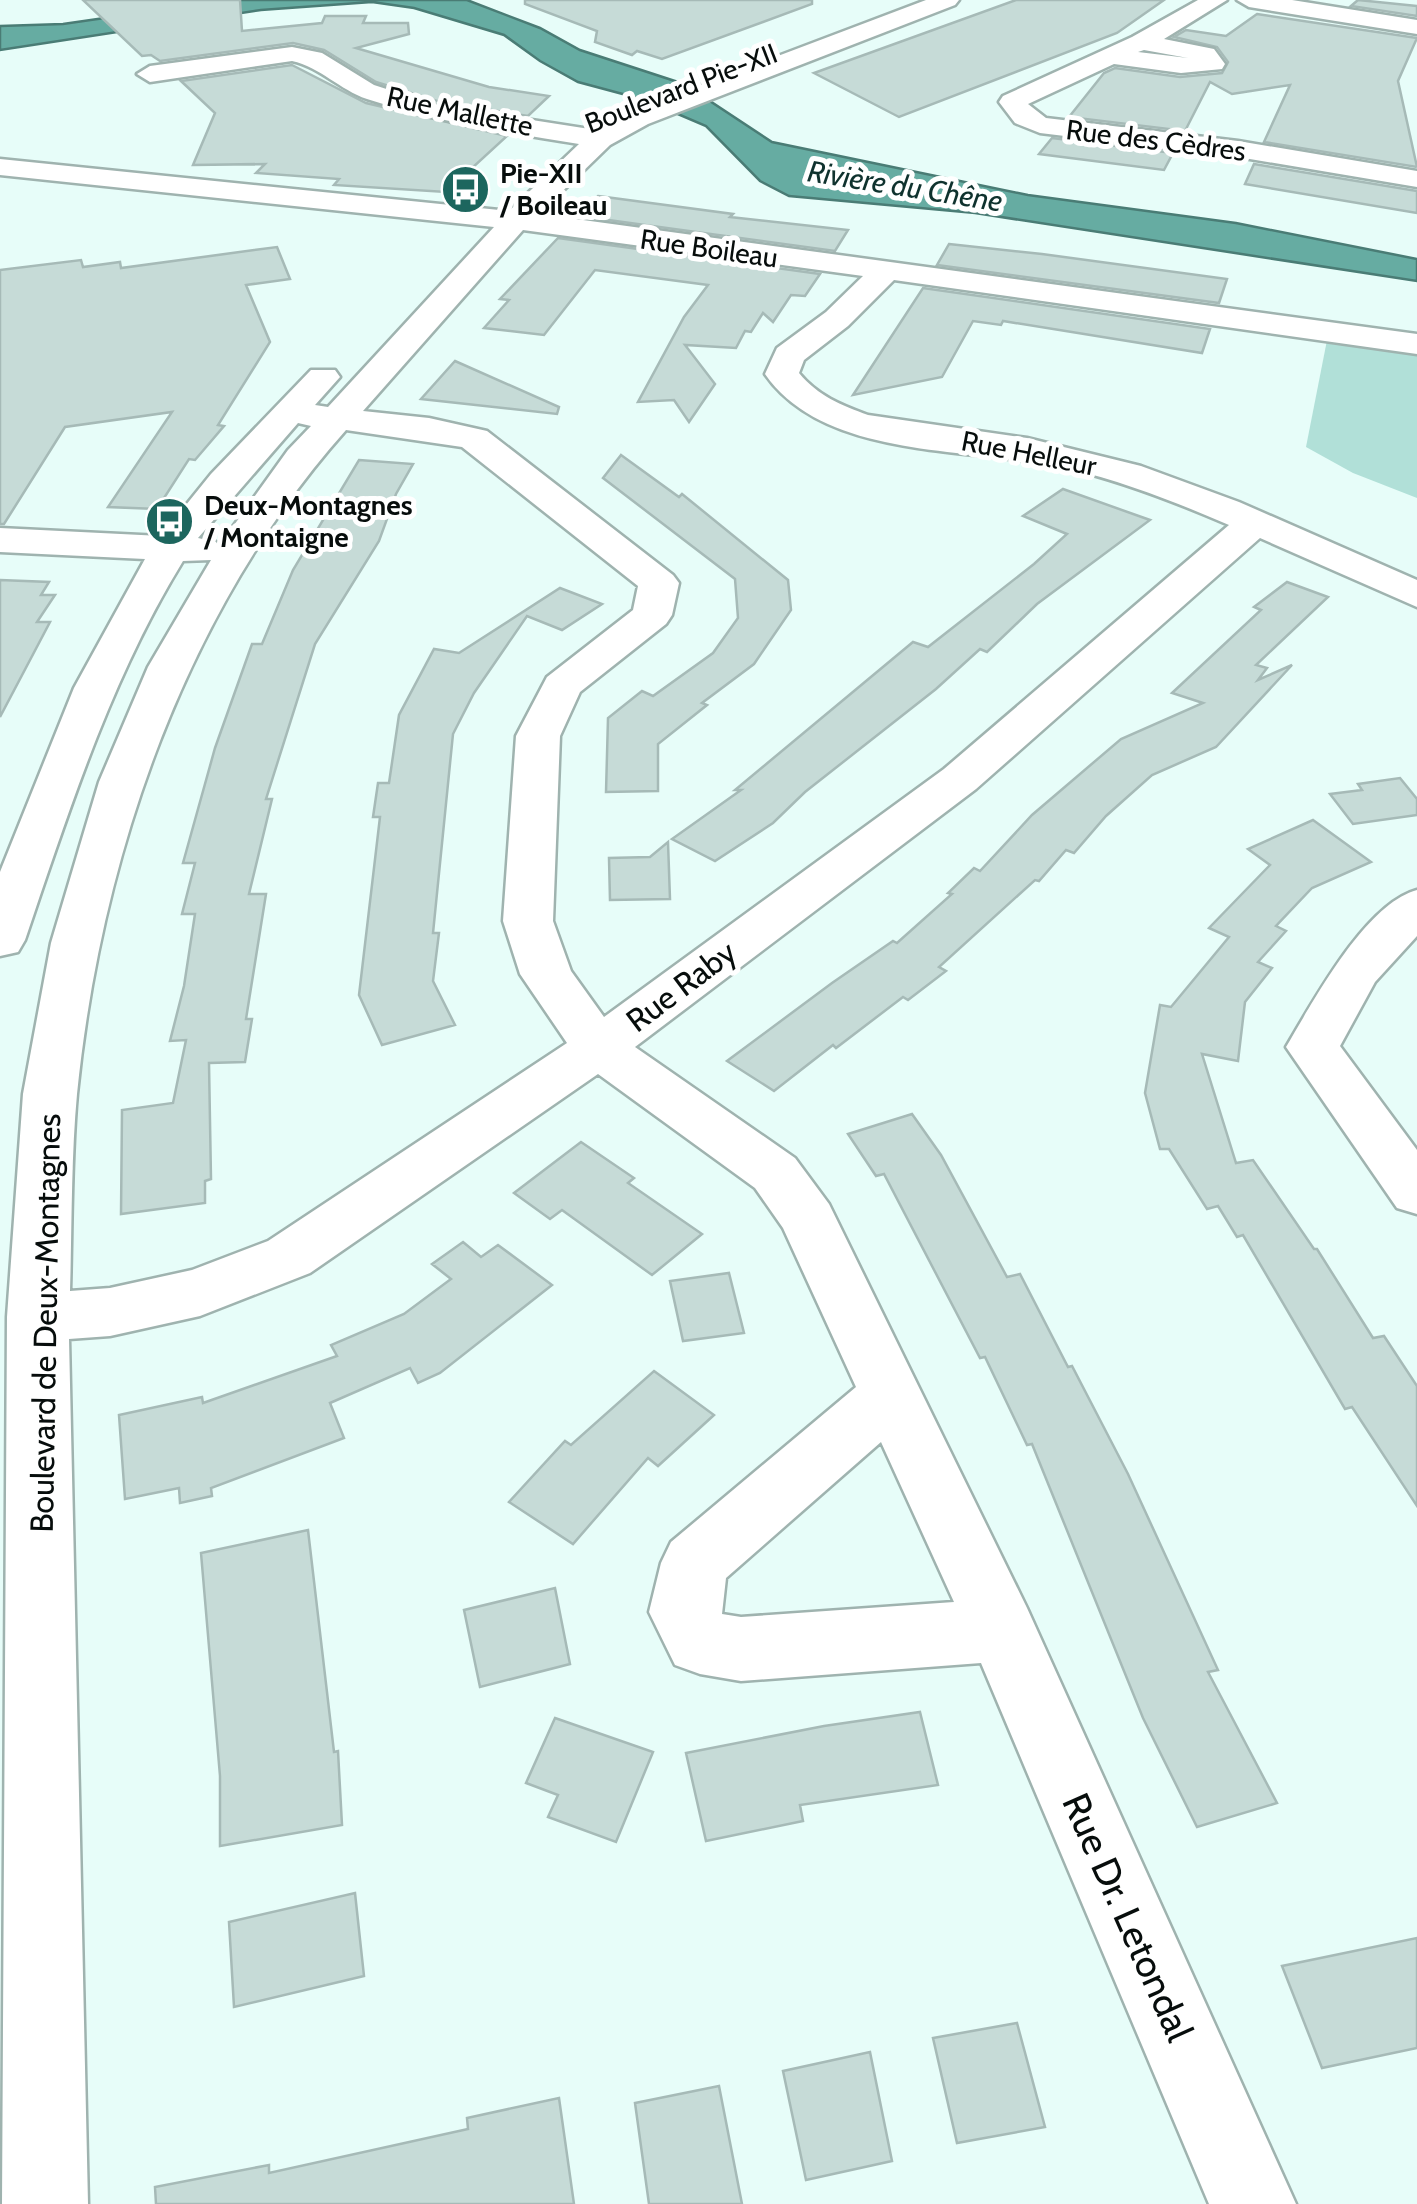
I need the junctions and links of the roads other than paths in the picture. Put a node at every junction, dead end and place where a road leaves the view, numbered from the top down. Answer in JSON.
{"nodes":[{"id":1,"x":913,"y":0,"type":"edge"},
{"id":2,"x":947,"y":0,"type":"edge"},
{"id":3,"x":1215,"y":0,"type":"edge"},
{"id":4,"x":1248,"y":0,"type":"edge"},
{"id":5,"x":1309,"y":4,"type":"edge"},
{"id":6,"x":1417,"y":27,"type":"edge"},
{"id":7,"x":1141,"y":42,"type":"junction"},
{"id":8,"x":1111,"y":56,"type":"junction"},
{"id":9,"x":150,"y":74,"type":"dead end"},
{"id":10,"x":700,"y":87,"type":"junction"},
{"id":11,"x":648,"y":107,"type":"junction"},
{"id":12,"x":568,"y":133,"type":"junction"},
{"id":13,"x":600,"y":139,"type":"junction"},
{"id":14,"x":536,"y":159,"type":"dead end"},
{"id":15,"x":0,"y":167,"type":"edge"},
{"id":16,"x":1417,"y":180,"type":"edge"},
{"id":17,"x":508,"y":208,"type":"junction"},
{"id":18,"x":473,"y":216,"type":"junction"},
{"id":19,"x":448,"y":243,"type":"dead end"},
{"id":20,"x":884,"y":272,"type":"junction"},
{"id":21,"x":1417,"y":344,"type":"edge"},
{"id":22,"x":343,"y":356,"type":"dead end"},
{"id":23,"x":312,"y":416,"type":"junction"},
{"id":24,"x":1253,"y":524,"type":"junction"},
{"id":25,"x":0,"y":540,"type":"edge"},
{"id":26,"x":171,"y":548,"type":"junction"},
{"id":27,"x":234,"y":553,"type":"junction"},
{"id":28,"x":1417,"y":596,"type":"edge"},
{"id":29,"x":1417,"y":906,"type":"edge"},
{"id":30,"x":0,"y":940,"type":"edge"},
{"id":31,"x":598,"y":1048,"type":"junction"},
{"id":32,"x":1417,"y":1193,"type":"edge"},
{"id":33,"x":38,"y":1317,"type":"junction"},
{"id":34,"x":889,"y":1396,"type":"junction"},
{"id":35,"x":1002,"y":1630,"type":"junction"},
{"id":36,"x":45,"y":2204,"type":"edge"},
{"id":37,"x":1253,"y":2204,"type":"edge"}],
"edges":[{"from":1,"to":10,"type":"street","name":"Boulevard Pie-XII"},
{"from":2,"to":10,"type":"street","name":"Boulevard Pie-XII"},
{"from":3,"to":7,"type":"street","name":"Rue des Cèdres"},
{"from":4,"to":5,"type":"street"},
{"from":5,"to":6,"type":"street"},
{"from":7,"to":8,"type":"street","name":"Rue des Cèdres"},
{"from":7,"to":8,"type":"street"},
{"from":8,"to":16,"type":"street","name":"Rue des Cèdres"},
{"from":9,"to":12,"type":"street","name":"Rue Mallette"},
{"from":10,"to":11,"type":"street","name":"Boulevard Pie-XII"},
{"from":11,"to":12,"type":"street","name":"Boulevard Pie-XII"},
{"from":11,"to":13,"type":"street","name":"Boulevard Pie-XII"},
{"from":12,"to":13,"type":"street","name":"Rue Mallette"},
{"from":12,"to":14,"type":"street","name":"Boulevard Pie-XII"},
{"from":13,"to":17,"type":"street","name":"Boulevard Pie-XII"},
{"from":15,"to":18,"type":"street","name":"Rue Boileau"},
{"from":17,"to":18,"type":"street","name":"Rue Boileau"},
{"from":17,"to":20,"type":"street","name":"Rue Boileau"},
{"from":17,"to":23,"type":"street","name":"Boulevard de Deux-Montagnes"},
{"from":18,"to":19,"type":"street"},
{"from":20,"to":21,"type":"street","name":"Rue Boileau"},
{"from":20,"to":24,"type":"street","name":"Rue Helleur"},
{"from":22,"to":23,"type":"street","name":"Boulevard de Deux-Montagnes"},
{"from":23,"to":26,"type":"street","name":"Boulevard de Deux-Montagnes"},
{"from":23,"to":27,"type":"street","name":"Boulevard de Deux-Montagnes"},
{"from":23,"to":31,"type":"street","name":"Rue Dr. Letondal"},
{"from":24,"to":28,"type":"street","name":"Rue Helleur"},
{"from":24,"to":31,"type":"street","name":"Rue Raby"},
{"from":25,"to":26,"type":"street"},
{"from":26,"to":27,"type":"street"},
{"from":26,"to":30,"type":"street","name":"Boulevard de Deux-Montagnes"},
{"from":27,"to":33,"type":"street","name":"Boulevard de Deux-Montagnes"},
{"from":29,"to":32,"type":"street"},
{"from":31,"to":33,"type":"street","name":"Rue Raby"},
{"from":31,"to":34,"type":"street","name":"Rue Dr. Letondal"},
{"from":33,"to":36,"type":"street","name":"Boulevard de Deux-Montagnes"},
{"from":34,"to":35,"type":"street","name":"Rue Dr. Letondal"},
{"from":34,"to":35,"type":"street"},
{"from":35,"to":37,"type":"street","name":"Rue Dr. Letondal"}]}
